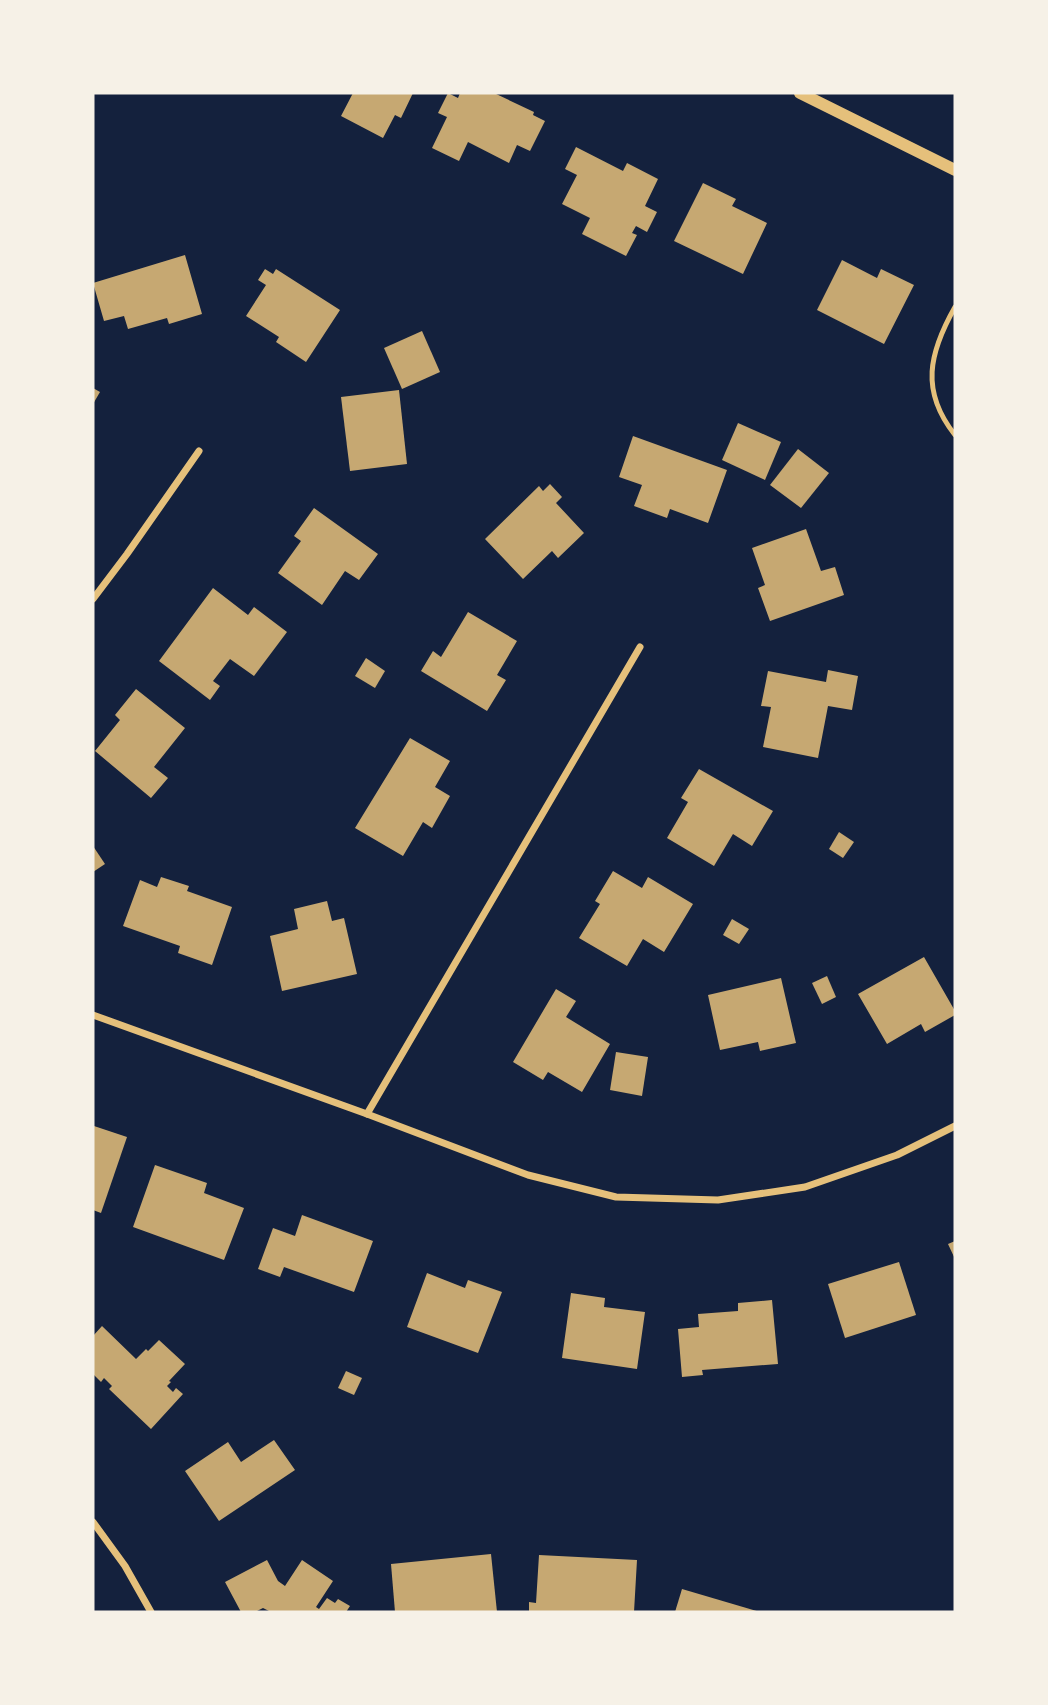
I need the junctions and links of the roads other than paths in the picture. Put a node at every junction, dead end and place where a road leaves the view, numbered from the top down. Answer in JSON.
{"nodes":[{"id":1,"x":800,"y":93,"type":"edge"},
{"id":2,"x":955,"y":170,"type":"edge"},
{"id":3,"x":955,"y":307,"type":"edge"},
{"id":4,"x":955,"y":435,"type":"edge"},
{"id":5,"x":199,"y":451,"type":"dead end"},
{"id":6,"x":93,"y":599,"type":"edge"},
{"id":7,"x":640,"y":647,"type":"dead end"},
{"id":8,"x":93,"y":1015,"type":"edge"},
{"id":9,"x":367,"y":1114,"type":"junction"},
{"id":10,"x":955,"y":1126,"type":"edge"},
{"id":11,"x":93,"y":1522,"type":"edge"},
{"id":12,"x":151,"y":1612,"type":"edge"}],
"edges":[{"from":1,"to":2,"type":"street"},
{"from":3,"to":4,"type":"lane"},
{"from":5,"to":6,"type":"street"},
{"from":7,"to":9,"type":"street"},
{"from":8,"to":9,"type":"street"},
{"from":9,"to":10,"type":"street"},
{"from":11,"to":12,"type":"street"}]}
